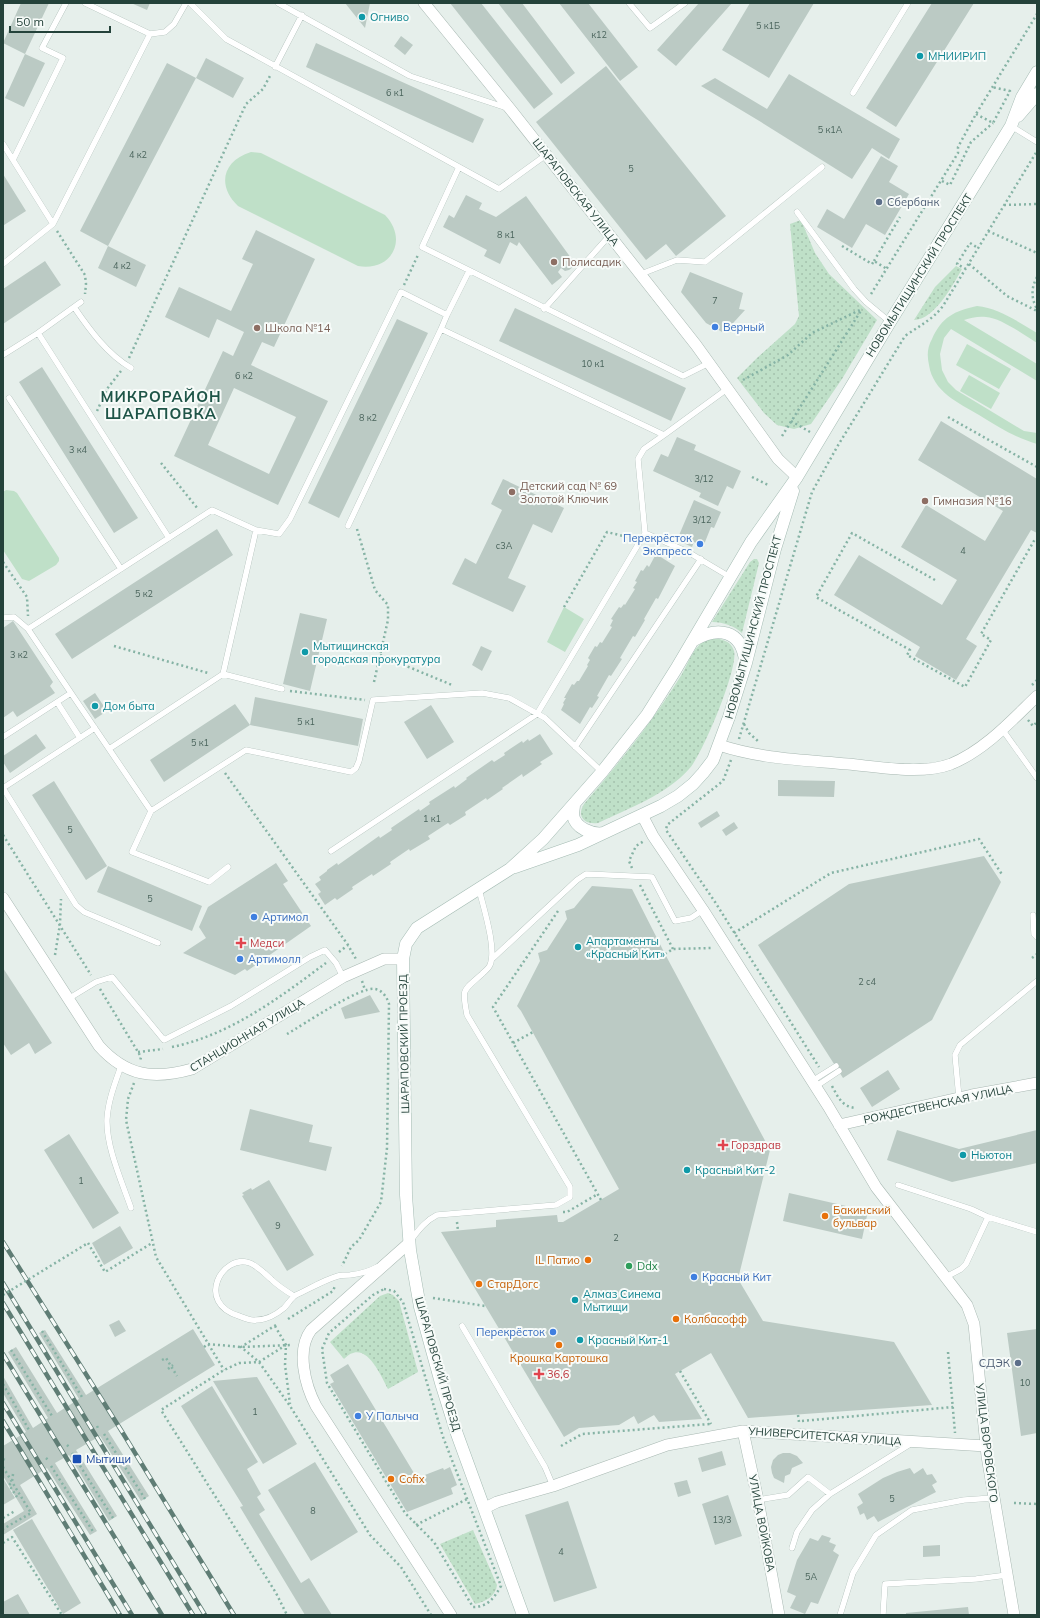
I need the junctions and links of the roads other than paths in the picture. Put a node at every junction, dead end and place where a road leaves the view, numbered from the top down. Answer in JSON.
{"nodes":[{"id":1,"x":66,"y":3,"type":"edge"},
{"id":2,"x":85,"y":3,"type":"edge"},
{"id":3,"x":186,"y":3,"type":"edge"},
{"id":4,"x":190,"y":3,"type":"edge"},
{"id":5,"x":278,"y":3,"type":"edge"},
{"id":6,"x":424,"y":3,"type":"edge"},
{"id":7,"x":629,"y":3,"type":"edge"},
{"id":8,"x":685,"y":3,"type":"edge"},
{"id":9,"x":908,"y":3,"type":"edge"},
{"id":10,"x":302,"y":15,"type":"junction"},
{"id":11,"x":150,"y":34,"type":"junction"},
{"id":12,"x":275,"y":67,"type":"junction"},
{"id":13,"x":1037,"y":72,"type":"edge"},
{"id":14,"x":853,"y":93,"type":"dead end"},
{"id":15,"x":1037,"y":94,"type":"edge"},
{"id":16,"x":511,"y":110,"type":"junction"},
{"id":17,"x":1012,"y":125,"type":"junction"},
{"id":18,"x":1037,"y":142,"type":"edge"},
{"id":19,"x":3,"y":144,"type":"edge"},
{"id":20,"x":546,"y":154,"type":"junction"},
{"id":21,"x":13,"y":160,"type":"junction"},
{"id":22,"x":459,"y":167,"type":"junction"},
{"id":23,"x":822,"y":167,"type":"dead end"},
{"id":24,"x":797,"y":212,"type":"dead end"},
{"id":25,"x":53,"y":224,"type":"junction"},
{"id":26,"x":610,"y":235,"type":"junction"},
{"id":27,"x":3,"y":264,"type":"edge"},
{"id":28,"x":469,"y":271,"type":"junction"},
{"id":29,"x":641,"y":274,"type":"junction"},
{"id":30,"x":81,"y":302,"type":"road end"},
{"id":31,"x":74,"y":307,"type":"junction"},
{"id":32,"x":544,"y":309,"type":"junction"},
{"id":33,"x":447,"y":314,"type":"junction"},
{"id":34,"x":890,"y":322,"type":"junction"},
{"id":35,"x":441,"y":329,"type":"junction"},
{"id":36,"x":38,"y":332,"type":"junction"},
{"id":37,"x":3,"y":355,"type":"edge"},
{"id":38,"x":709,"y":363,"type":"junction"},
{"id":39,"x":128,"y":367,"type":"road end"},
{"id":40,"x":727,"y":390,"type":"junction"},
{"id":41,"x":9,"y":398,"type":"dead end"},
{"id":42,"x":664,"y":435,"type":"junction"},
{"id":43,"x":797,"y":477,"type":"junction"},
{"id":44,"x":348,"y":526,"type":"dead end"},
{"id":45,"x":256,"y":530,"type":"junction"},
{"id":46,"x":645,"y":533,"type":"junction"},
{"id":47,"x":169,"y":538,"type":"junction"},
{"id":48,"x":701,"y":559,"type":"junction"},
{"id":49,"x":121,"y":570,"type":"junction"},
{"id":50,"x":730,"y":577,"type":"junction"},
{"id":51,"x":3,"y":618,"type":"edge"},
{"id":52,"x":28,"y":629,"type":"junction"},
{"id":53,"x":694,"y":640,"type":"junction"},
{"id":54,"x":746,"y":663,"type":"junction"},
{"id":55,"x":221,"y":675,"type":"junction"},
{"id":56,"x":282,"y":689,"type":"road end"},
{"id":57,"x":71,"y":693,"type":"junction"},
{"id":58,"x":1037,"y":696,"type":"edge"},
{"id":59,"x":57,"y":702,"type":"junction"},
{"id":60,"x":537,"y":714,"type":"junction"},
{"id":61,"x":95,"y":728,"type":"junction"},
{"id":62,"x":1001,"y":729,"type":"junction"},
{"id":63,"x":3,"y":738,"type":"edge"},
{"id":64,"x":80,"y":738,"type":"junction"},
{"id":65,"x":719,"y":745,"type":"junction"},
{"id":66,"x":575,"y":747,"type":"junction"},
{"id":67,"x":109,"y":749,"type":"junction"},
{"id":68,"x":602,"y":772,"type":"junction"},
{"id":69,"x":1037,"y":778,"type":"edge"},
{"id":70,"x":3,"y":788,"type":"edge"},
{"id":71,"x":574,"y":805,"type":"junction"},
{"id":72,"x":151,"y":810,"type":"junction"},
{"id":73,"x":642,"y":815,"type":"junction"},
{"id":74,"x":607,"y":832,"type":"junction"},
{"id":75,"x":331,"y":851,"type":"dead end"},
{"id":76,"x":228,"y":867,"type":"dead end"},
{"id":77,"x":510,"y":869,"type":"junction"},
{"id":78,"x":479,"y":889,"type":"junction"},
{"id":79,"x":3,"y":898,"type":"edge"},
{"id":80,"x":703,"y":910,"type":"junction"},
{"id":81,"x":1032,"y":915,"type":"dead end"},
{"id":82,"x":1037,"y":937,"type":"edge"},
{"id":83,"x":158,"y":943,"type":"dead end"},
{"id":84,"x":403,"y":959,"type":"junction"},
{"id":85,"x":492,"y":959,"type":"junction"},
{"id":86,"x":343,"y":977,"type":"junction"},
{"id":87,"x":1037,"y":981,"type":"edge"},
{"id":88,"x":68,"y":999,"type":"junction"},
{"id":89,"x":121,"y":1066,"type":"junction"},
{"id":90,"x":836,"y":1066,"type":"dead end"},
{"id":91,"x":839,"y":1071,"type":"dead end"},
{"id":92,"x":814,"y":1084,"type":"junction"},
{"id":93,"x":1036,"y":1084,"type":"edge"},
{"id":94,"x":959,"y":1098,"type":"junction"},
{"id":95,"x":839,"y":1124,"type":"junction"},
{"id":96,"x":898,"y":1186,"type":"dead end"},
{"id":97,"x":131,"y":1208,"type":"dead end"},
{"id":98,"x":988,"y":1217,"type":"junction"},
{"id":99,"x":1037,"y":1232,"type":"edge"},
{"id":100,"x":409,"y":1243,"type":"junction"},
{"id":101,"x":391,"y":1260,"type":"junction"},
{"id":102,"x":946,"y":1277,"type":"junction"},
{"id":103,"x":294,"y":1296,"type":"junction"},
{"id":104,"x":462,"y":1326,"type":"dead end"},
{"id":105,"x":743,"y":1431,"type":"junction"},
{"id":106,"x":915,"y":1442,"type":"junction"},
{"id":107,"x":986,"y":1446,"type":"junction"},
{"id":108,"x":553,"y":1486,"type":"junction"},
{"id":109,"x":830,"y":1494,"type":"junction"},
{"id":110,"x":993,"y":1498,"type":"junction"},
{"id":111,"x":758,"y":1500,"type":"junction"},
{"id":112,"x":485,"y":1508,"type":"junction"},
{"id":113,"x":792,"y":1548,"type":"dead end"},
{"id":114,"x":1007,"y":1576,"type":"junction"},
{"id":115,"x":451,"y":1615,"type":"edge"},
{"id":116,"x":523,"y":1615,"type":"edge"},
{"id":117,"x":779,"y":1615,"type":"edge"},
{"id":118,"x":840,"y":1615,"type":"edge"},
{"id":119,"x":883,"y":1615,"type":"edge"},
{"id":120,"x":1014,"y":1615,"type":"edge"}],
"edges":[{"from":1,"to":21,"type":"lane"},
{"from":2,"to":11,"type":"lane"},
{"from":3,"to":11,"type":"lane"},
{"from":4,"to":12,"type":"lane"},
{"from":5,"to":10,"type":"lane"},
{"from":6,"to":16,"type":"street","name":"ШАРАПОВСКАЯ УЛИЦА"},
{"from":7,"to":8,"type":"lane"},
{"from":9,"to":14,"type":"lane"},
{"from":10,"to":12,"type":"lane"},
{"from":10,"to":16,"type":"lane"},
{"from":11,"to":25,"type":"lane"},
{"from":12,"to":22,"type":"lane"},
{"from":13,"to":17,"type":"main road","name":"НОВОМЫТИЩИНСКИЙ ПРОСПЕКТ"},
{"from":15,"to":17,"type":"main road"},
{"from":16,"to":20,"type":"street","name":"ШАРАПОВСКАЯ УЛИЦА"},
{"from":17,"to":18,"type":"lane"},
{"from":17,"to":34,"type":"main road","name":"НОВОМЫТИЩИНСКИЙ ПРОСПЕКТ"},
{"from":19,"to":21,"type":"lane"},
{"from":20,"to":22,"type":"lane"},
{"from":20,"to":26,"type":"street","name":"ШАРАПОВСКАЯ УЛИЦА"},
{"from":21,"to":25,"type":"lane"},
{"from":22,"to":28,"type":"lane"},
{"from":23,"to":29,"type":"lane"},
{"from":24,"to":34,"type":"lane"},
{"from":25,"to":27,"type":"lane"},
{"from":26,"to":29,"type":"street","name":"ШАРАПОВСКАЯ УЛИЦА"},
{"from":26,"to":32,"type":"lane"},
{"from":28,"to":32,"type":"lane"},
{"from":28,"to":33,"type":"lane"},
{"from":29,"to":38,"type":"street","name":"ШАРАПОВСКАЯ УЛИЦА"},
{"from":30,"to":31,"type":"lane"},
{"from":31,"to":36,"type":"lane"},
{"from":31,"to":39,"type":"lane"},
{"from":32,"to":38,"type":"lane"},
{"from":33,"to":35,"type":"lane"},
{"from":33,"to":45,"type":"lane"},
{"from":34,"to":43,"type":"main road","name":"НОВОМЫТИЩИНСКИЙ ПРОСПЕКТ"},
{"from":35,"to":42,"type":"lane"},
{"from":35,"to":44,"type":"lane"},
{"from":36,"to":37,"type":"lane"},
{"from":36,"to":47,"type":"lane"},
{"from":38,"to":40,"type":"street","name":"ШАРАПОВСКАЯ УЛИЦА"},
{"from":40,"to":42,"type":"lane"},
{"from":40,"to":43,"type":"street","name":"ШАРАПОВСКАЯ УЛИЦА"},
{"from":41,"to":49,"type":"lane"},
{"from":42,"to":46,"type":"lane"},
{"from":43,"to":50,"type":"main road","name":"НОВОМЫТИЩИНСКИЙ ПРОСПЕКТ"},
{"from":43,"to":54,"type":"main road","name":"НОВОМЫТИЩИНСКИЙ ПРОСПЕКТ"},
{"from":45,"to":47,"type":"lane"},
{"from":45,"to":55,"type":"lane"},
{"from":46,"to":48,"type":"lane"},
{"from":46,"to":60,"type":"lane"},
{"from":47,"to":49,"type":"lane"},
{"from":48,"to":50,"type":"lane"},
{"from":48,"to":66,"type":"lane"},
{"from":49,"to":52,"type":"lane"},
{"from":50,"to":53,"type":"main road","name":"НОВОМЫТИЩИНСКИЙ ПРОСПЕКТ"},
{"from":51,"to":52,"type":"lane"},
{"from":52,"to":57,"type":"lane"},
{"from":53,"to":54,"type":"main road"},
{"from":53,"to":68,"type":"main road","name":"НОВОМЫТИЩИНСКИЙ ПРОСПЕКТ"},
{"from":54,"to":65,"type":"main road","name":"НОВОМЫТИЩИНСКИЙ ПРОСПЕКТ"},
{"from":55,"to":56,"type":"lane"},
{"from":55,"to":67,"type":"lane"},
{"from":57,"to":59,"type":"lane"},
{"from":57,"to":61,"type":"lane"},
{"from":58,"to":62,"type":"street"},
{"from":59,"to":63,"type":"lane"},
{"from":59,"to":64,"type":"lane"},
{"from":60,"to":66,"type":"lane"},
{"from":60,"to":72,"type":"lane"},
{"from":60,"to":75,"type":"lane"},
{"from":61,"to":64,"type":"lane"},
{"from":61,"to":67,"type":"lane"},
{"from":62,"to":65,"type":"street"},
{"from":62,"to":69,"type":"lane"},
{"from":64,"to":70,"type":"lane"},
{"from":65,"to":73,"type":"main road","name":"НОВОМЫТИЩИНСКИЙ ПРОСПЕКТ"},
{"from":66,"to":68,"type":"lane"},
{"from":67,"to":72,"type":"lane"},
{"from":68,"to":71,"type":"main road","name":"НОВОМЫТИЩИНСКИЙ ПРОСПЕКТ"},
{"from":70,"to":83,"type":"lane"},
{"from":71,"to":74,"type":"main road"},
{"from":71,"to":77,"type":"main road","name":"НОВОМЫТИЩИНСКИЙ ПРОСПЕКТ"},
{"from":72,"to":76,"type":"lane"},
{"from":73,"to":74,"type":"main road","name":"НОВОМЫТИЩИНСКИЙ ПРОСПЕКТ"},
{"from":73,"to":80,"type":"street","name":"УЛИЦА ВОРОВСКОГО"},
{"from":74,"to":77,"type":"main road","name":"НОВОМЫТИЩИНСКИЙ ПРОСПЕКТ"},
{"from":77,"to":78,"type":"main road","name":"НОВОМЫТИЩИНСКИЙ ПРОСПЕКТ"},
{"from":78,"to":84,"type":"main road","name":"НОВОМЫТИЩИНСКИЙ ПРОСПЕКТ"},
{"from":78,"to":85,"type":"lane"},
{"from":79,"to":88,"type":"street","name":"СТАНЦИОННАЯ УЛИЦА"},
{"from":80,"to":85,"type":"lane"},
{"from":80,"to":92,"type":"street","name":"УЛИЦА ВОРОВСКОГО"},
{"from":81,"to":82,"type":"lane"},
{"from":84,"to":86,"type":"street","name":"СТАНЦИОННАЯ УЛИЦА"},
{"from":84,"to":100,"type":"main road","name":"ШАРАПОВСКИЙ ПРОЕЗД"},
{"from":85,"to":100,"type":"lane"},
{"from":86,"to":88,"type":"lane"},
{"from":86,"to":89,"type":"street","name":"СТАНЦИОННАЯ УЛИЦА"},
{"from":87,"to":94,"type":"lane"},
{"from":88,"to":89,"type":"street","name":"СТАНЦИОННАЯ УЛИЦА"},
{"from":89,"to":97,"type":"lane"},
{"from":90,"to":92,"type":"lane"},
{"from":91,"to":92,"type":"lane"},
{"from":92,"to":95,"type":"street","name":"УЛИЦА ВОРОВСКОГО"},
{"from":93,"to":94,"type":"street","name":"РОЖДЕСТВЕНСКАЯ УЛИЦА"},
{"from":94,"to":95,"type":"street","name":"РОЖДЕСТВЕНСКАЯ УЛИЦА"},
{"from":95,"to":102,"type":"street","name":"УЛИЦА ВОРОВСКОГО"},
{"from":96,"to":98,"type":"lane"},
{"from":98,"to":99,"type":"lane"},
{"from":98,"to":102,"type":"lane"},
{"from":100,"to":101,"type":"street"},
{"from":100,"to":112,"type":"main road","name":"ШАРАПОВСКИЙ ПРОЕЗД"},
{"from":101,"to":103,"type":"lane"},
{"from":101,"to":115,"type":"street"},
{"from":102,"to":107,"type":"street","name":"УЛИЦА ВОРОВСКОГО"},
{"from":103,"to":103,"type":"lane"},
{"from":104,"to":108,"type":"lane"},
{"from":105,"to":106,"type":"street","name":"УНИВЕРСИТЕТСКАЯ УЛИЦА"},
{"from":105,"to":108,"type":"street","name":"УНИВЕРСИТЕТСКАЯ УЛИЦА"},
{"from":105,"to":111,"type":"street","name":"УЛИЦА ВОЙКОВА"},
{"from":106,"to":107,"type":"street","name":"УНИВЕРСИТЕТСКАЯ УЛИЦА"},
{"from":106,"to":109,"type":"lane"},
{"from":107,"to":110,"type":"street","name":"УЛИЦА ВОРОВСКОГО"},
{"from":108,"to":112,"type":"street","name":"УНИВЕРСИТЕТСКАЯ УЛИЦА"},
{"from":109,"to":111,"type":"lane"},
{"from":109,"to":113,"type":"lane"},
{"from":110,"to":114,"type":"street","name":"УЛИЦА ВОРОВСКОГО"},
{"from":110,"to":118,"type":"lane"},
{"from":111,"to":117,"type":"street","name":"УЛИЦА ВОЙКОВА"},
{"from":112,"to":116,"type":"main road","name":"ШАРАПОВСКИЙ ПРОЕЗД"},
{"from":114,"to":119,"type":"lane"},
{"from":114,"to":120,"type":"street","name":"УЛИЦА ВОРОВСКОГО"}]}
